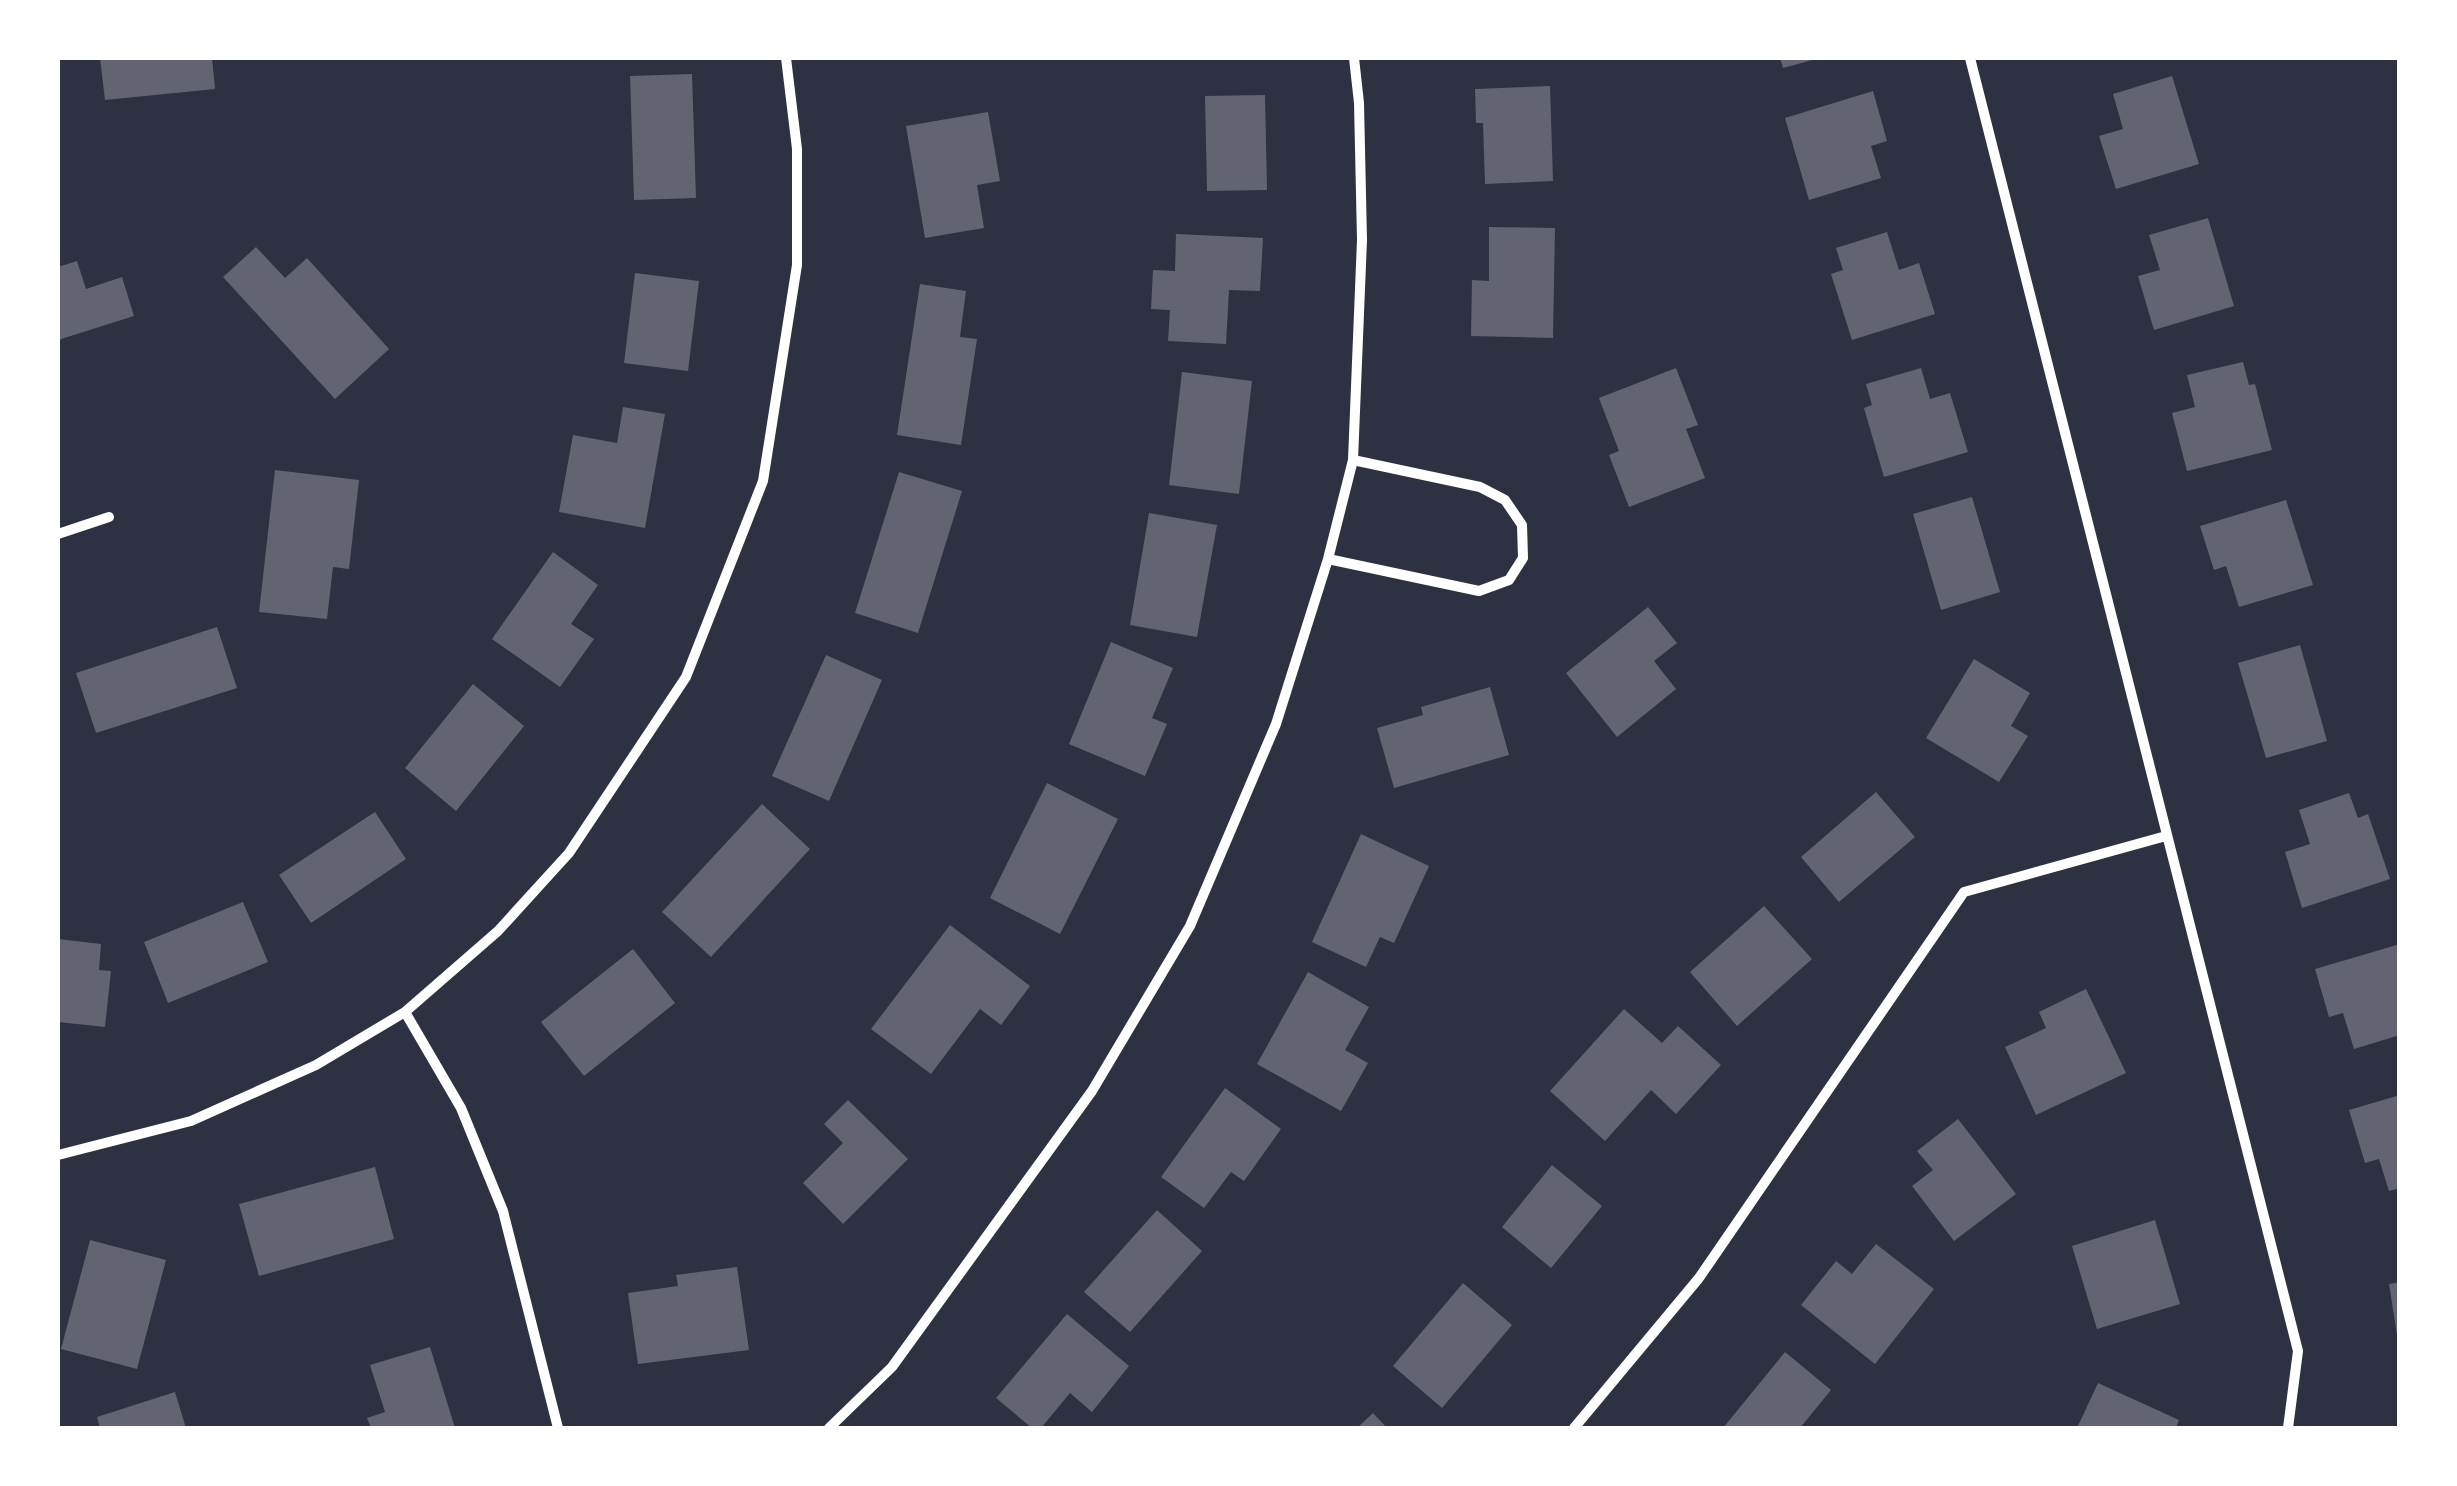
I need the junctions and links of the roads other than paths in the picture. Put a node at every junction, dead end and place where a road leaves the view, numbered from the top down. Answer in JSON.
{"nodes":[{"id":1,"x":786,"y":58,"type":"edge"},
{"id":2,"x":1354,"y":58,"type":"edge"},
{"id":3,"x":1970,"y":58,"type":"edge"},
{"id":4,"x":1353,"y":460,"type":"junction"},
{"id":5,"x":109,"y":517,"type":"dead end"},
{"id":6,"x":58,"y":534,"type":"edge"},
{"id":7,"x":1328,"y":559,"type":"junction"},
{"id":8,"x":2166,"y":836,"type":"junction"},
{"id":9,"x":405,"y":1012,"type":"junction"},
{"id":10,"x":58,"y":1155,"type":"edge"},
{"id":11,"x":558,"y":1428,"type":"edge"},
{"id":12,"x":829,"y":1428,"type":"edge"},
{"id":13,"x":1574,"y":1428,"type":"edge"},
{"id":14,"x":2288,"y":1428,"type":"edge"}],
"edges":[{"from":1,"to":9,"type":"street"},
{"from":2,"to":4,"type":"street"},
{"from":3,"to":8,"type":"street"},
{"from":4,"to":7,"type":"street"},
{"from":4,"to":7,"type":"street"},
{"from":5,"to":6,"type":"street"},
{"from":7,"to":12,"type":"street"},
{"from":8,"to":13,"type":"street"},
{"from":8,"to":14,"type":"street"},
{"from":9,"to":10,"type":"street"},
{"from":9,"to":11,"type":"street"}]}
